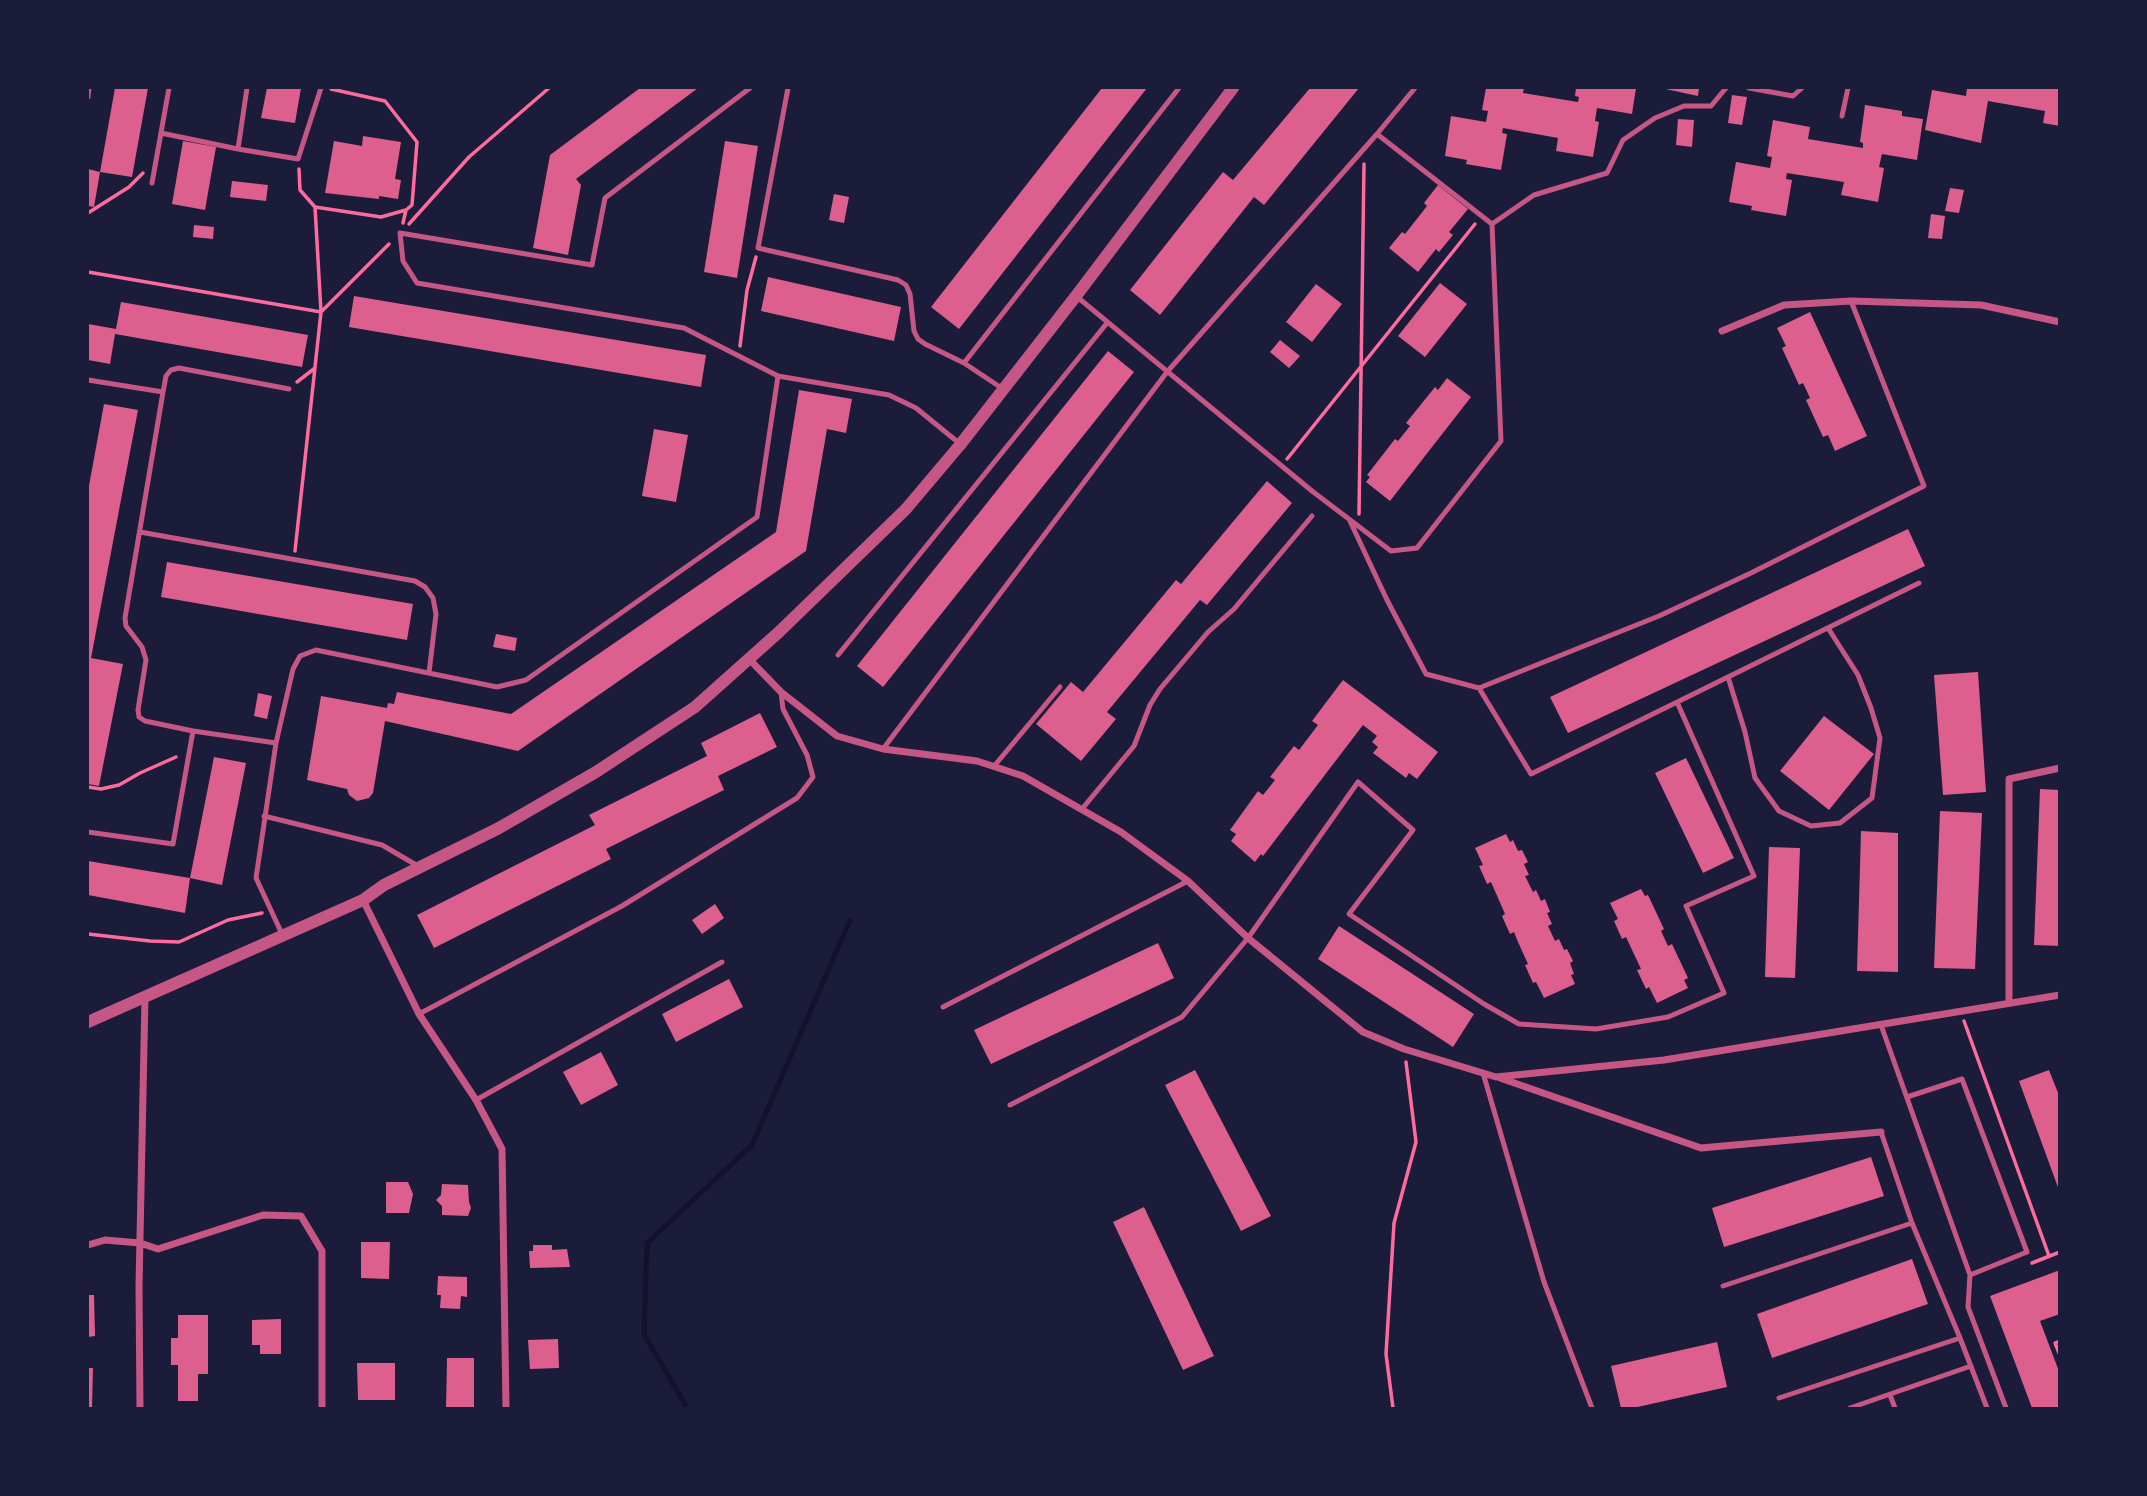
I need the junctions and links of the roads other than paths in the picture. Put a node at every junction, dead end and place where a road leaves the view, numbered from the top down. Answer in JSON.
{"nodes":[{"id":1,"x":89,"y":88,"type":"edge"},
{"id":2,"x":169,"y":88,"type":"edge"},
{"id":3,"x":247,"y":88,"type":"edge"},
{"id":4,"x":323,"y":88,"type":"edge"},
{"id":5,"x":750,"y":88,"type":"edge"},
{"id":6,"x":788,"y":88,"type":"edge"},
{"id":7,"x":1179,"y":88,"type":"edge"},
{"id":8,"x":1233,"y":88,"type":"edge"},
{"id":9,"x":1415,"y":88,"type":"edge"},
{"id":10,"x":1726,"y":88,"type":"edge"},
{"id":11,"x":1749,"y":88,"type":"edge"},
{"id":12,"x":1801,"y":88,"type":"edge"},
{"id":13,"x":1847,"y":88,"type":"edge"},
{"id":14,"x":88,"y":97,"type":"edge"},
{"id":15,"x":1843,"y":116,"type":"dead end"},
{"id":16,"x":161,"y":133,"type":"junction"},
{"id":17,"x":1377,"y":134,"type":"junction"},
{"id":18,"x":239,"y":149,"type":"junction"},
{"id":19,"x":152,"y":183,"type":"dead end"},
{"id":20,"x":1492,"y":224,"type":"junction"},
{"id":21,"x":1076,"y":296,"type":"junction"},
{"id":22,"x":1852,"y":301,"type":"junction"},
{"id":23,"x":2060,"y":322,"type":"edge"},
{"id":24,"x":1107,"y":323,"type":"junction"},
{"id":25,"x":1722,"y":331,"type":"dead end"},
{"id":26,"x":964,"y":363,"type":"junction"},
{"id":27,"x":1167,"y":372,"type":"junction"},
{"id":28,"x":778,"y":376,"type":"junction"},
{"id":29,"x":88,"y":380,"type":"edge"},
{"id":30,"x":289,"y":389,"type":"road end"},
{"id":31,"x":1003,"y":389,"type":"junction"},
{"id":32,"x":163,"y":392,"type":"junction"},
{"id":33,"x":960,"y":445,"type":"junction"},
{"id":34,"x":1312,"y":516,"type":"dead end"},
{"id":35,"x":1348,"y":519,"type":"junction"},
{"id":36,"x":140,"y":532,"type":"junction"},
{"id":37,"x":1919,"y":583,"type":"dead end"},
{"id":38,"x":1828,"y":628,"type":"junction"},
{"id":39,"x":838,"y":655,"type":"dead end"},
{"id":40,"x":749,"y":659,"type":"junction"},
{"id":41,"x":429,"y":673,"type":"junction"},
{"id":42,"x":1728,"y":677,"type":"junction"},
{"id":43,"x":1060,"y":687,"type":"dead end"},
{"id":44,"x":1479,"y":688,"type":"junction"},
{"id":45,"x":781,"y":692,"type":"junction"},
{"id":46,"x":1677,"y":702,"type":"junction"},
{"id":47,"x":193,"y":731,"type":"junction"},
{"id":48,"x":276,"y":743,"type":"junction"},
{"id":49,"x":883,"y":749,"type":"junction"},
{"id":50,"x":995,"y":765,"type":"junction"},
{"id":51,"x":2060,"y":768,"type":"edge"},
{"id":52,"x":1082,"y":809,"type":"junction"},
{"id":53,"x":264,"y":816,"type":"junction"},
{"id":54,"x":88,"y":832,"type":"edge"},
{"id":55,"x":421,"y":868,"type":"junction"},
{"id":56,"x":1188,"y":881,"type":"junction"},
{"id":57,"x":363,"y":900,"type":"junction"},
{"id":58,"x":283,"y":936,"type":"junction"},
{"id":59,"x":1248,"y":938,"type":"junction"},
{"id":60,"x":722,"y":962,"type":"dead end"},
{"id":61,"x":2060,"y":995,"type":"edge"},
{"id":62,"x":145,"y":997,"type":"junction"},
{"id":63,"x":2008,"y":1002,"type":"junction"},
{"id":64,"x":943,"y":1007,"type":"dead end"},
{"id":65,"x":419,"y":1014,"type":"junction"},
{"id":66,"x":88,"y":1022,"type":"edge"},
{"id":67,"x":1881,"y":1025,"type":"junction"},
{"id":68,"x":1483,"y":1073,"type":"junction"},
{"id":69,"x":1496,"y":1077,"type":"junction"},
{"id":70,"x":1907,"y":1097,"type":"junction"},
{"id":71,"x":476,"y":1100,"type":"junction"},
{"id":72,"x":1010,"y":1105,"type":"dead end"},
{"id":73,"x":1881,"y":1132,"type":"joint"},
{"id":74,"x":1912,"y":1223,"type":"junction"},
{"id":75,"x":140,"y":1243,"type":"junction"},
{"id":76,"x":88,"y":1245,"type":"edge"},
{"id":77,"x":1970,"y":1275,"type":"junction"},
{"id":78,"x":1723,"y":1286,"type":"dead end"},
{"id":79,"x":1960,"y":1338,"type":"junction"},
{"id":80,"x":1971,"y":1366,"type":"junction"},
{"id":81,"x":1890,"y":1395,"type":"junction"},
{"id":82,"x":1779,"y":1398,"type":"dead end"},
{"id":83,"x":140,"y":1409,"type":"edge"},
{"id":84,"x":322,"y":1409,"type":"edge"},
{"id":85,"x":506,"y":1409,"type":"edge"},
{"id":86,"x":1592,"y":1409,"type":"edge"},
{"id":87,"x":1850,"y":1409,"type":"edge"},
{"id":88,"x":1895,"y":1409,"type":"edge"},
{"id":89,"x":1987,"y":1409,"type":"edge"},
{"id":90,"x":2006,"y":1409,"type":"edge"}],
"edges":[{"from":1,"to":14,"type":"lane"},
{"from":2,"to":16,"type":"lane"},
{"from":3,"to":18,"type":"lane"},
{"from":4,"to":18,"type":"lane"},
{"from":5,"to":28,"type":"lane"},
{"from":6,"to":26,"type":"lane"},
{"from":7,"to":26,"type":"lane"},
{"from":8,"to":21,"type":"street"},
{"from":9,"to":17,"type":"lane"},
{"from":10,"to":20,"type":"lane"},
{"from":11,"to":12,"type":"lane"},
{"from":13,"to":15,"type":"lane"},
{"from":16,"to":18,"type":"lane"},
{"from":16,"to":19,"type":"lane"},
{"from":17,"to":20,"type":"lane"},
{"from":17,"to":27,"type":"lane"},
{"from":20,"to":35,"type":"lane"},
{"from":21,"to":24,"type":"lane"},
{"from":21,"to":31,"type":"street"},
{"from":22,"to":23,"type":"street"},
{"from":22,"to":25,"type":"street"},
{"from":22,"to":44,"type":"lane"},
{"from":24,"to":27,"type":"lane"},
{"from":24,"to":39,"type":"lane"},
{"from":26,"to":31,"type":"lane"},
{"from":27,"to":35,"type":"lane"},
{"from":27,"to":49,"type":"lane"},
{"from":28,"to":33,"type":"lane"},
{"from":28,"to":41,"type":"lane"},
{"from":29,"to":32,"type":"lane"},
{"from":30,"to":32,"type":"lane"},
{"from":31,"to":33,"type":"street"},
{"from":32,"to":36,"type":"lane"},
{"from":33,"to":40,"type":"street"},
{"from":34,"to":52,"type":"lane"},
{"from":35,"to":44,"type":"lane"},
{"from":36,"to":41,"type":"lane"},
{"from":36,"to":47,"type":"lane"},
{"from":37,"to":38,"type":"lane"},
{"from":38,"to":42,"type":"lane"},
{"from":38,"to":42,"type":"lane"},
{"from":40,"to":45,"type":"street"},
{"from":40,"to":55,"type":"street"},
{"from":41,"to":48,"type":"lane"},
{"from":42,"to":46,"type":"lane"},
{"from":43,"to":50,"type":"lane"},
{"from":44,"to":46,"type":"lane"},
{"from":45,"to":49,"type":"street"},
{"from":45,"to":65,"type":"lane"},
{"from":46,"to":59,"type":"lane"},
{"from":47,"to":48,"type":"lane"},
{"from":47,"to":54,"type":"lane"},
{"from":48,"to":53,"type":"lane"},
{"from":49,"to":50,"type":"street"},
{"from":50,"to":52,"type":"street"},
{"from":51,"to":63,"type":"street"},
{"from":52,"to":56,"type":"street"},
{"from":53,"to":55,"type":"lane"},
{"from":53,"to":58,"type":"lane"},
{"from":55,"to":57,"type":"street"},
{"from":56,"to":59,"type":"street"},
{"from":56,"to":64,"type":"lane"},
{"from":57,"to":58,"type":"street"},
{"from":57,"to":65,"type":"street"},
{"from":58,"to":62,"type":"street"},
{"from":59,"to":68,"type":"street"},
{"from":59,"to":72,"type":"lane"},
{"from":60,"to":71,"type":"lane"},
{"from":61,"to":63,"type":"street"},
{"from":62,"to":66,"type":"street"},
{"from":62,"to":75,"type":"street"},
{"from":63,"to":67,"type":"street"},
{"from":65,"to":71,"type":"street"},
{"from":67,"to":69,"type":"street"},
{"from":67,"to":70,"type":"lane"},
{"from":68,"to":69,"type":"street"},
{"from":68,"to":86,"type":"lane"},
{"from":69,"to":73,"type":"street"},
{"from":70,"to":77,"type":"lane"},
{"from":70,"to":77,"type":"lane"},
{"from":71,"to":85,"type":"street"},
{"from":73,"to":74,"type":"lane"},
{"from":74,"to":78,"type":"lane"},
{"from":74,"to":79,"type":"lane"},
{"from":75,"to":76,"type":"street"},
{"from":75,"to":83,"type":"street"},
{"from":75,"to":84,"type":"street"},
{"from":77,"to":90,"type":"lane"},
{"from":79,"to":80,"type":"lane"},
{"from":79,"to":82,"type":"lane"},
{"from":80,"to":81,"type":"lane"},
{"from":80,"to":89,"type":"lane"},
{"from":81,"to":87,"type":"lane"},
{"from":81,"to":88,"type":"lane"}]}
